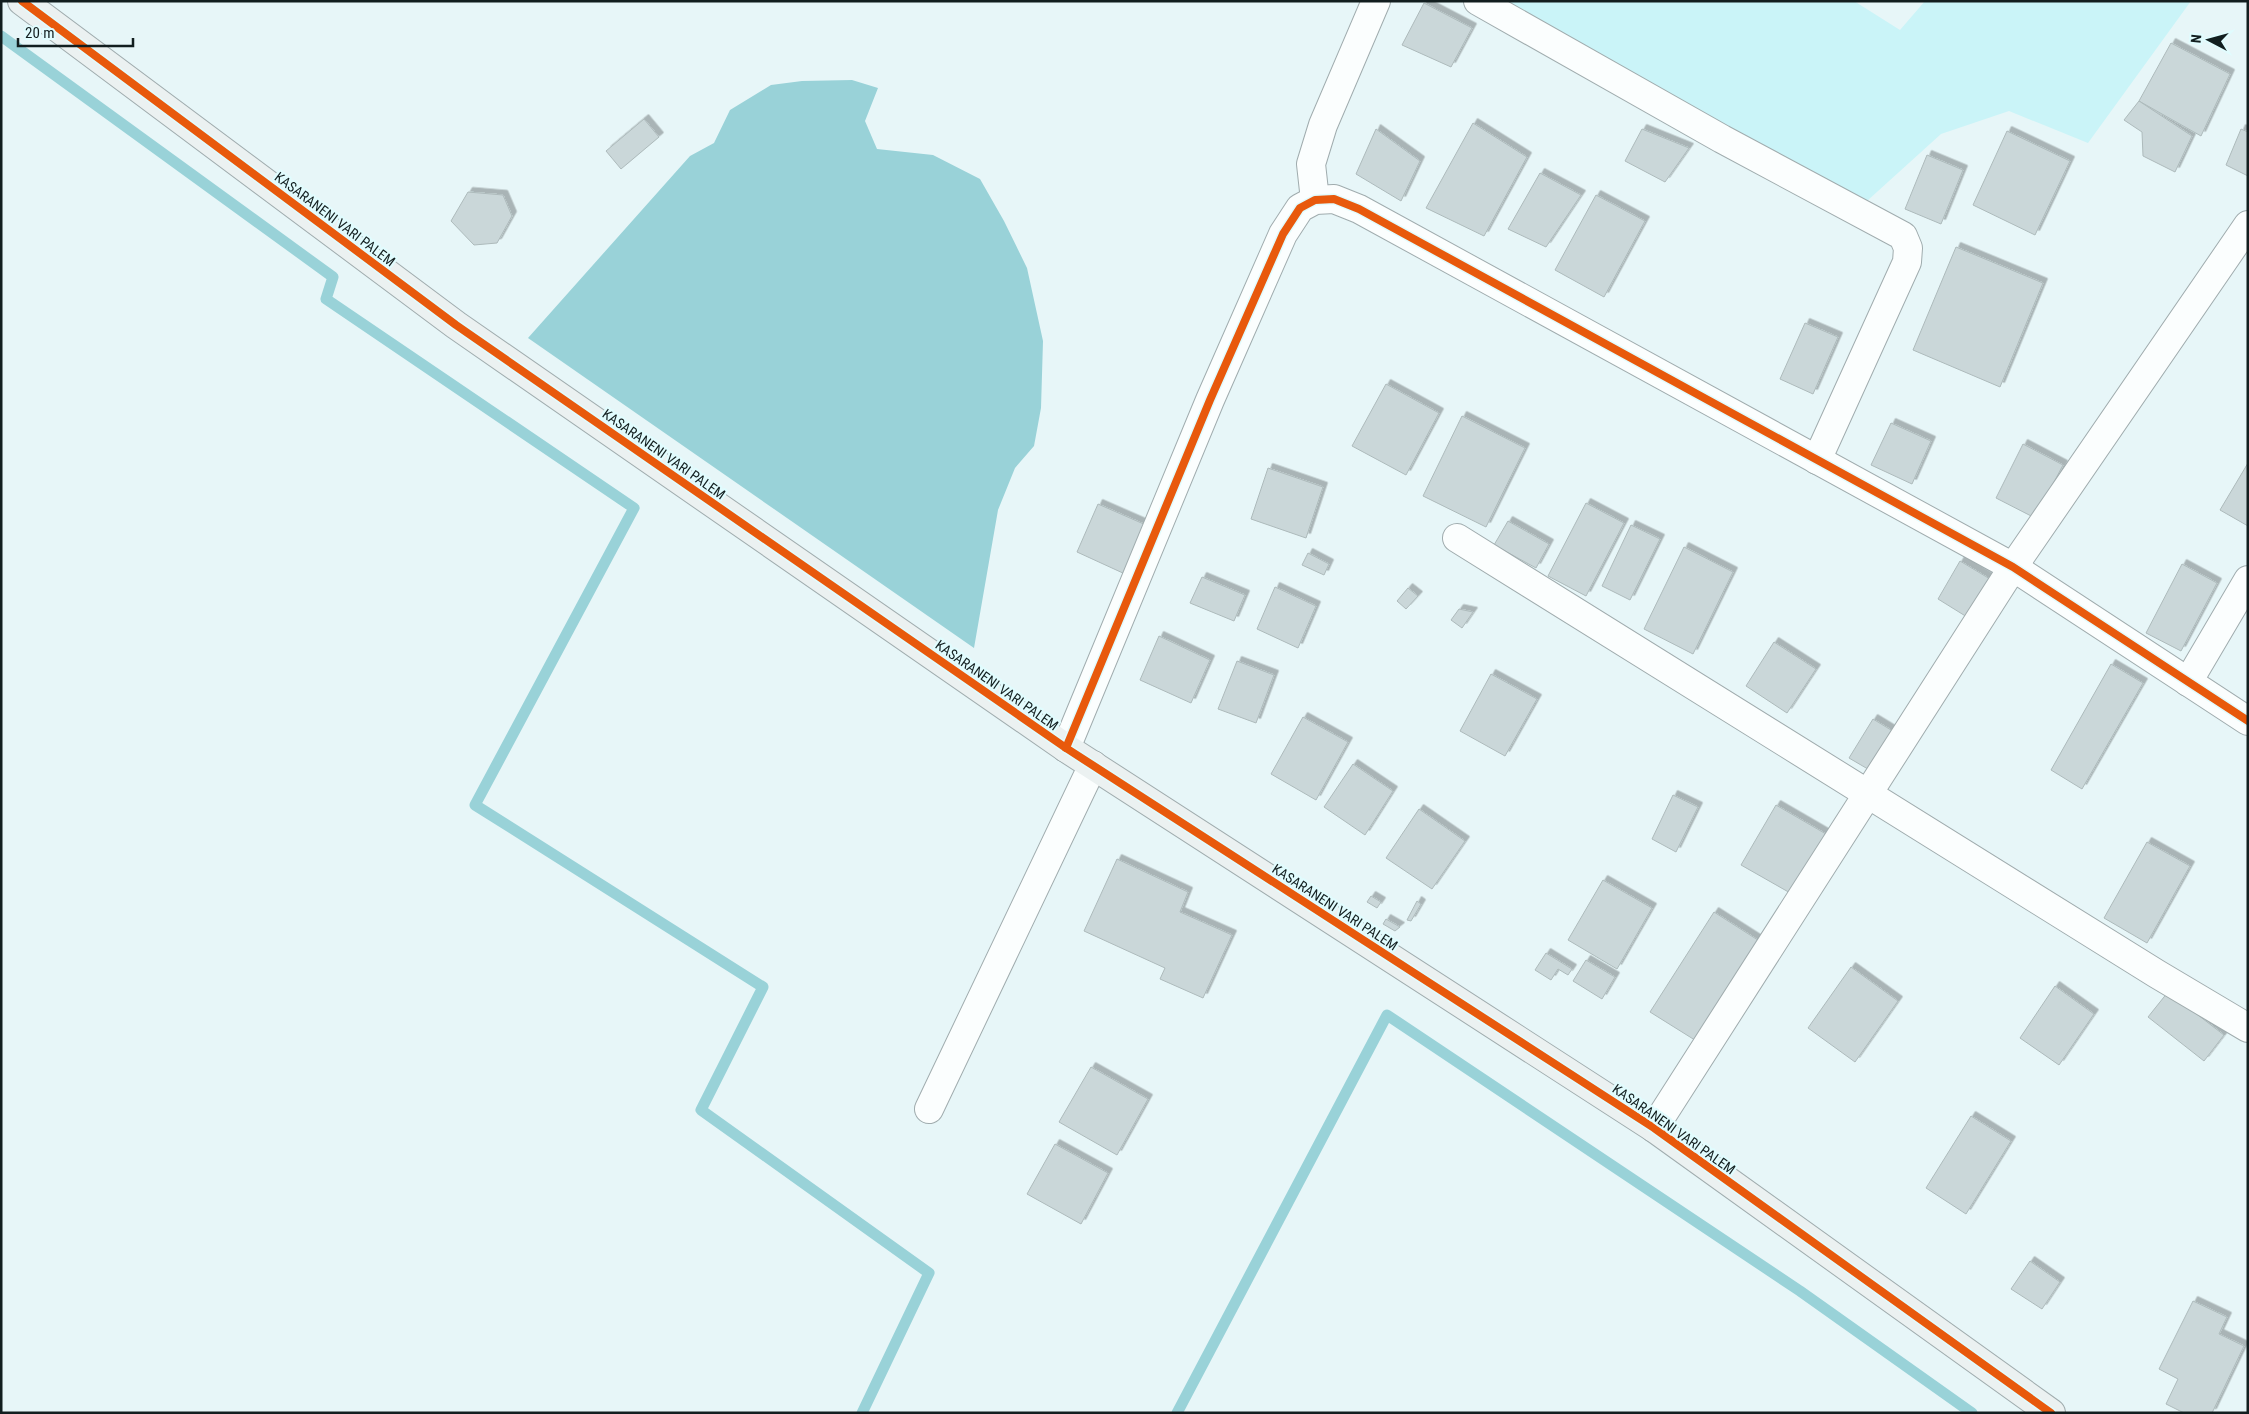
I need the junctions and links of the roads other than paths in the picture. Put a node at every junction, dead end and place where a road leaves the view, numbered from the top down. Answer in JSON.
{"nodes":[{"id":1,"x":22,"y":1,"type":"edge"},
{"id":2,"x":1376,"y":1,"type":"edge"},
{"id":3,"x":1478,"y":1,"type":"edge"},
{"id":4,"x":1315,"y":200,"type":"junction"},
{"id":5,"x":2248,"y":225,"type":"edge"},
{"id":6,"x":1817,"y":460,"type":"junction"},
{"id":7,"x":1457,"y":538,"type":"dead end"},
{"id":8,"x":2013,"y":567,"type":"junction"},
{"id":9,"x":2248,"y":580,"type":"edge"},
{"id":10,"x":2188,"y":682,"type":"junction"},
{"id":11,"x":2248,"y":721,"type":"edge"},
{"id":12,"x":1066,"y":748,"type":"junction"},
{"id":13,"x":1093,"y":765,"type":"junction"},
{"id":14,"x":1868,"y":794,"type":"junction"},
{"id":15,"x":2248,"y":1028,"type":"edge"},
{"id":16,"x":929,"y":1110,"type":"dead end"},
{"id":17,"x":1654,"y":1128,"type":"junction"},
{"id":18,"x":2050,"y":1413,"type":"edge"}],
"edges":[{"from":1,"to":12,"type":"street","name":"KASARANENI VARI PALEM"},
{"from":2,"to":4,"type":"street"},
{"from":3,"to":6,"type":"street"},
{"from":4,"to":6,"type":"street"},
{"from":4,"to":12,"type":"street"},
{"from":5,"to":8,"type":"street"},
{"from":6,"to":8,"type":"street"},
{"from":7,"to":14,"type":"street"},
{"from":8,"to":10,"type":"street"},
{"from":8,"to":14,"type":"street"},
{"from":9,"to":10,"type":"street"},
{"from":10,"to":11,"type":"street"},
{"from":12,"to":13,"type":"street","name":"KASARANENI VARI PALEM"},
{"from":13,"to":16,"type":"street"},
{"from":13,"to":17,"type":"street","name":"KASARANENI VARI PALEM"},
{"from":14,"to":15,"type":"street"},
{"from":14,"to":17,"type":"street"},
{"from":17,"to":18,"type":"street","name":"KASARANENI VARI PALEM"}]}
